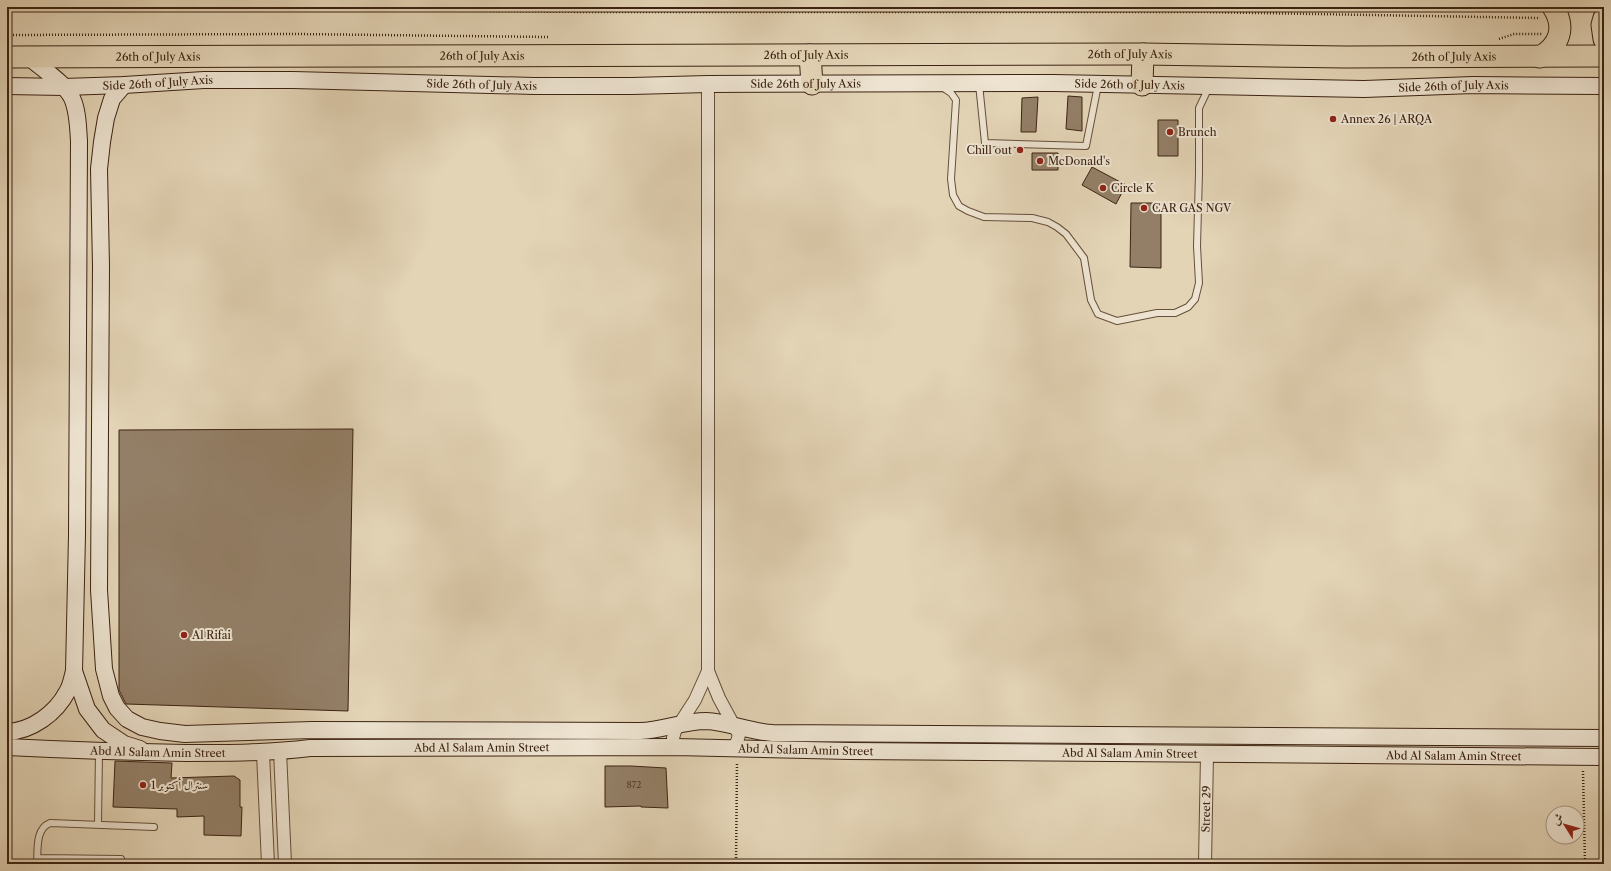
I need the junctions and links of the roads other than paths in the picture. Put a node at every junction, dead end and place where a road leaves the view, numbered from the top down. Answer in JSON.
{"nodes":[{"id":1,"x":1548,"y":13,"type":"edge"},
{"id":2,"x":1604,"y":18,"type":"edge"},
{"id":3,"x":1604,"y":39,"type":"edge"},
{"id":4,"x":1143,"y":54,"type":"junction"},
{"id":5,"x":810,"y":55,"type":"junction"},
{"id":6,"x":7,"y":56,"type":"edge"},
{"id":7,"x":1604,"y":56,"type":"edge"},
{"id":8,"x":29,"y":57,"type":"junction"},
{"id":9,"x":1540,"y":57,"type":"junction"},
{"id":10,"x":708,"y":84,"type":"junction"},
{"id":11,"x":812,"y":84,"type":"junction"},
{"id":12,"x":938,"y":84,"type":"junction"},
{"id":13,"x":979,"y":84,"type":"junction"},
{"id":14,"x":1098,"y":84,"type":"junction"},
{"id":15,"x":124,"y":85,"type":"junction"},
{"id":16,"x":1142,"y":85,"type":"junction"},
{"id":17,"x":7,"y":86,"type":"edge"},
{"id":18,"x":1210,"y":86,"type":"junction"},
{"id":19,"x":1604,"y":86,"type":"edge"},
{"id":20,"x":64,"y":87,"type":"junction"},
{"id":21,"x":102,"y":142,"type":"junction"},
{"id":22,"x":79,"y":143,"type":"junction"},
{"id":23,"x":78,"y":390,"type":"junction"},
{"id":24,"x":100,"y":390,"type":"junction"},
{"id":25,"x":77,"y":536,"type":"junction"},
{"id":26,"x":100,"y":536,"type":"junction"},
{"id":27,"x":74,"y":671,"type":"junction"},
{"id":28,"x":708,"y":671,"type":"junction"},
{"id":29,"x":681,"y":723,"type":"junction"},
{"id":30,"x":734,"y":726,"type":"junction"},
{"id":31,"x":7,"y":732,"type":"edge"},
{"id":32,"x":1010,"y":735,"type":"junction"},
{"id":33,"x":1604,"y":738,"type":"edge"},
{"id":34,"x":7,"y":747,"type":"edge"},
{"id":35,"x":675,"y":747,"type":"junction"},
{"id":36,"x":734,"y":749,"type":"junction"},
{"id":37,"x":280,"y":751,"type":"junction"},
{"id":38,"x":99,"y":752,"type":"junction"},
{"id":39,"x":152,"y":752,"type":"junction"},
{"id":40,"x":1008,"y":752,"type":"junction"},
{"id":41,"x":263,"y":753,"type":"junction"},
{"id":42,"x":1207,"y":754,"type":"junction"},
{"id":43,"x":1604,"y":756,"type":"edge"},
{"id":44,"x":98,"y":824,"type":"junction"},
{"id":45,"x":154,"y":827,"type":"dead end"},
{"id":46,"x":121,"y":859,"type":"dead end"},
{"id":47,"x":37,"y":861,"type":"edge"},
{"id":48,"x":268,"y":864,"type":"edge"},
{"id":49,"x":285,"y":864,"type":"edge"},
{"id":50,"x":1205,"y":864,"type":"edge"}],
"edges":[{"from":1,"to":9,"type":"highway"},
{"from":2,"to":3,"type":"highway"},
{"from":4,"to":5,"type":"highway","name":"26th of July Axis"},
{"from":4,"to":9,"type":"highway","name":"26th of July Axis"},
{"from":4,"to":16,"type":"highway"},
{"from":5,"to":8,"type":"highway","name":"26th of July Axis"},
{"from":5,"to":11,"type":"highway"},
{"from":6,"to":8,"type":"highway","name":"26th of July Axis"},
{"from":7,"to":9,"type":"highway","name":"26th of July Axis"},
{"from":8,"to":20,"type":"street"},
{"from":10,"to":11,"type":"street","name":"Side 26th of July Axis"},
{"from":10,"to":15,"type":"street","name":"Side 26th of July Axis"},
{"from":10,"to":28,"type":"street"},
{"from":11,"to":12,"type":"street","name":"Side 26th of July Axis"},
{"from":12,"to":13,"type":"street","name":"Side 26th of July Axis"},
{"from":12,"to":18,"type":"lane"},
{"from":13,"to":14,"type":"street","name":"Side 26th of July Axis"},
{"from":13,"to":14,"type":"lane"},
{"from":14,"to":16,"type":"street","name":"Side 26th of July Axis"},
{"from":15,"to":20,"type":"street","name":"Side 26th of July Axis"},
{"from":15,"to":21,"type":"street","name":"Abd Al Salam Amin Street"},
{"from":16,"to":18,"type":"street","name":"Side 26th of July Axis"},
{"from":17,"to":20,"type":"street","name":"Side 26th of July Axis"},
{"from":18,"to":19,"type":"street","name":"Side 26th of July Axis"},
{"from":20,"to":22,"type":"street"},
{"from":21,"to":22,"type":"street"},
{"from":21,"to":24,"type":"street","name":"Abd Al Salam Amin Street"},
{"from":22,"to":23,"type":"street"},
{"from":23,"to":24,"type":"street"},
{"from":23,"to":25,"type":"street"},
{"from":24,"to":26,"type":"street","name":"Abd Al Salam Amin Street"},
{"from":25,"to":26,"type":"street"},
{"from":25,"to":27,"type":"street"},
{"from":26,"to":29,"type":"street","name":"Abd Al Salam Amin Street"},
{"from":27,"to":31,"type":"street"},
{"from":27,"to":39,"type":"street"},
{"from":28,"to":29,"type":"street"},
{"from":28,"to":30,"type":"street"},
{"from":29,"to":30,"type":"street","name":"Abd Al Salam Amin Street"},
{"from":29,"to":35,"type":"street"},
{"from":30,"to":32,"type":"street","name":"Abd Al Salam Amin Street"},
{"from":30,"to":36,"type":"street"},
{"from":32,"to":33,"type":"street","name":"Abd Al Salam Amin Street"},
{"from":32,"to":40,"type":"street"},
{"from":34,"to":38,"type":"street","name":"Abd Al Salam Amin Street"},
{"from":35,"to":36,"type":"street","name":"Abd Al Salam Amin Street"},
{"from":35,"to":37,"type":"street","name":"Abd Al Salam Amin Street"},
{"from":36,"to":40,"type":"street","name":"Abd Al Salam Amin Street"},
{"from":37,"to":41,"type":"street","name":"Abd Al Salam Amin Street"},
{"from":37,"to":49,"type":"street"},
{"from":38,"to":39,"type":"street","name":"Abd Al Salam Amin Street"},
{"from":38,"to":44,"type":"lane"},
{"from":39,"to":41,"type":"street","name":"Abd Al Salam Amin Street"},
{"from":40,"to":42,"type":"street","name":"Abd Al Salam Amin Street"},
{"from":41,"to":48,"type":"street"},
{"from":42,"to":43,"type":"street","name":"Abd Al Salam Amin Street"},
{"from":42,"to":50,"type":"street","name":"Street 29"},
{"from":44,"to":45,"type":"lane"},
{"from":44,"to":47,"type":"lane"},
{"from":46,"to":47,"type":"lane"}]}
